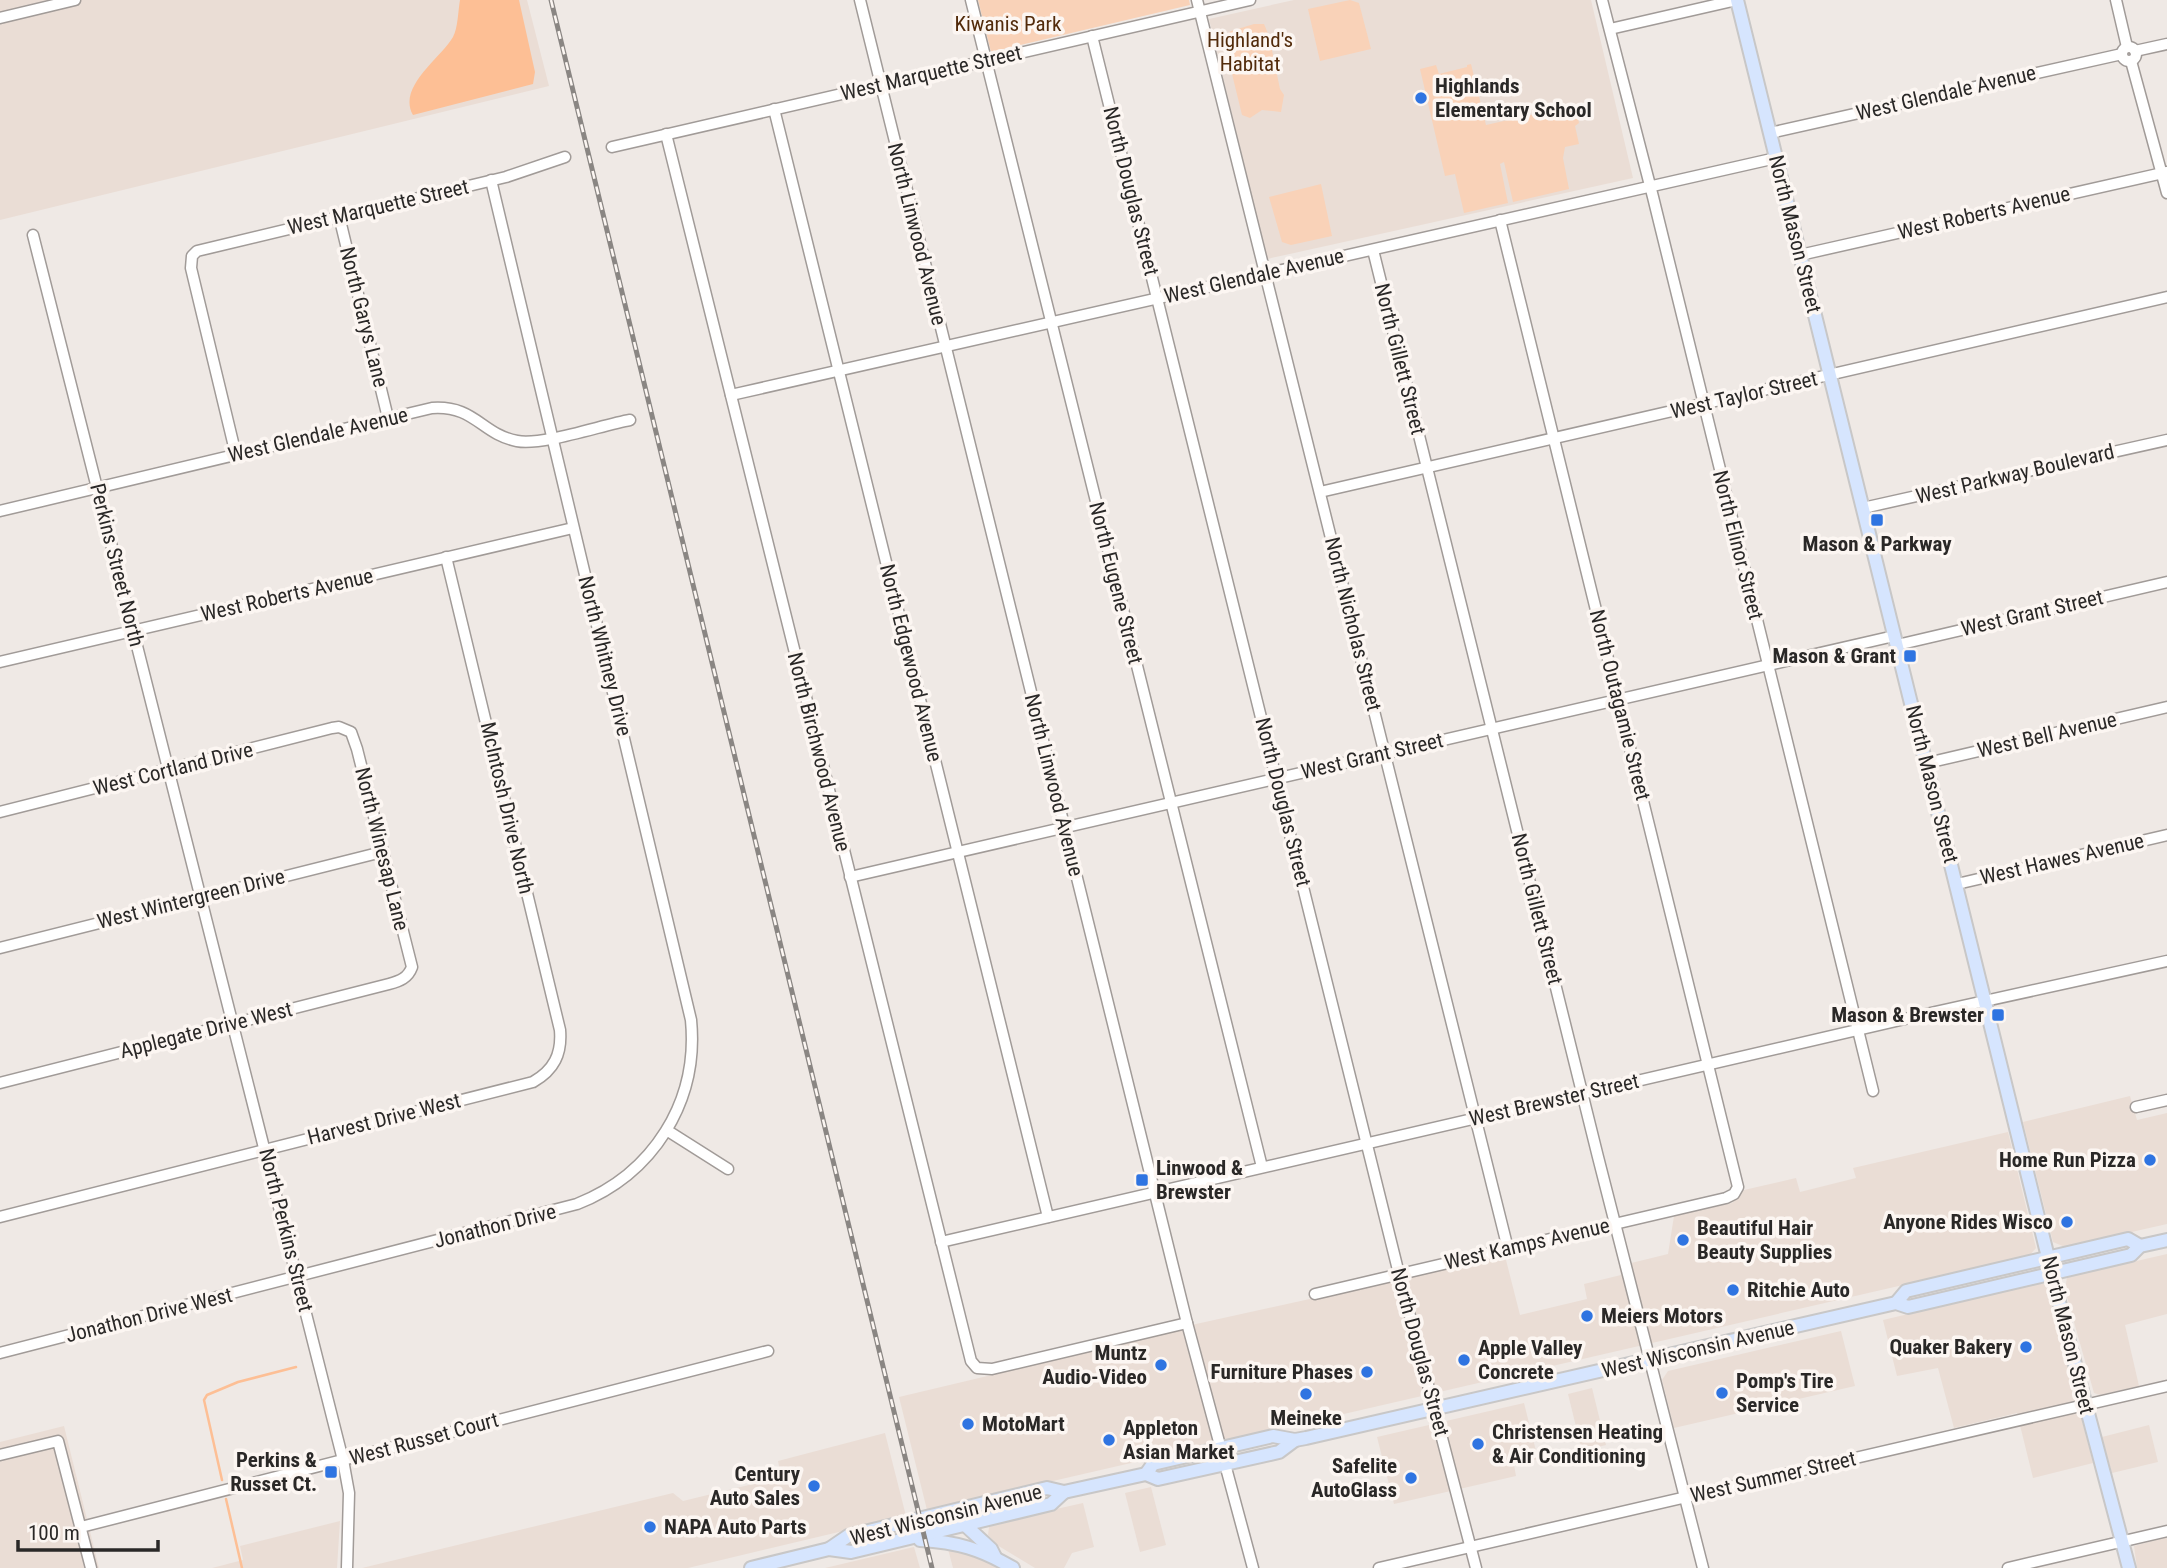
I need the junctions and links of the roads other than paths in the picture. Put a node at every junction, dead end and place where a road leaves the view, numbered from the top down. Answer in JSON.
{"nodes":[{"id":1,"x":75,"y":0,"type":"edge"},
{"id":2,"x":860,"y":0,"type":"edge"},
{"id":3,"x":971,"y":0,"type":"edge"},
{"id":4,"x":1197,"y":0,"type":"edge"},
{"id":5,"x":1250,"y":0,"type":"edge"},
{"id":6,"x":1602,"y":0,"type":"edge"},
{"id":7,"x":1737,"y":0,"type":"edge"},
{"id":8,"x":2116,"y":0,"type":"edge"},
{"id":9,"x":1200,"y":11,"type":"junction"},
{"id":10,"x":0,"y":18,"type":"edge"},
{"id":11,"x":1610,"y":29,"type":"junction"},
{"id":12,"x":1092,"y":36,"type":"junction"},
{"id":13,"x":2167,"y":44,"type":"edge"},
{"id":14,"x":2129,"y":53,"type":"junction"},
{"id":15,"x":986,"y":61,"type":"junction"},
{"id":16,"x":879,"y":85,"type":"junction"},
{"id":17,"x":774,"y":109,"type":"junction"},
{"id":18,"x":1770,"y":132,"type":"junction"},
{"id":19,"x":666,"y":134,"type":"junction"},
{"id":20,"x":612,"y":147,"type":"dead end"},
{"id":21,"x":565,"y":157,"type":"dead end"},
{"id":22,"x":1776,"y":158,"type":"junction"},
{"id":23,"x":2164,"y":172,"type":"edge"},
{"id":24,"x":492,"y":180,"type":"junction"},
{"id":25,"x":1650,"y":186,"type":"junction"},
{"id":26,"x":2167,"y":193,"type":"edge"},
{"id":27,"x":339,"y":216,"type":"junction"},
{"id":28,"x":1500,"y":220,"type":"junction"},
{"id":29,"x":33,"y":235,"type":"dead end"},
{"id":30,"x":1373,"y":250,"type":"junction"},
{"id":31,"x":1800,"y":255,"type":"junction"},
{"id":32,"x":1265,"y":274,"type":"junction"},
{"id":33,"x":1157,"y":298,"type":"junction"},
{"id":34,"x":2167,"y":298,"type":"edge"},
{"id":35,"x":1052,"y":323,"type":"junction"},
{"id":36,"x":946,"y":347,"type":"junction"},
{"id":37,"x":839,"y":371,"type":"junction"},
{"id":38,"x":1830,"y":374,"type":"junction"},
{"id":39,"x":731,"y":395,"type":"junction"},
{"id":40,"x":1704,"y":405,"type":"junction"},
{"id":41,"x":388,"y":418,"type":"junction"},
{"id":42,"x":630,"y":420,"type":"dead end"},
{"id":43,"x":553,"y":437,"type":"junction"},
{"id":44,"x":1554,"y":438,"type":"junction"},
{"id":45,"x":2167,"y":439,"type":"edge"},
{"id":46,"x":236,"y":455,"type":"junction"},
{"id":47,"x":1428,"y":468,"type":"junction"},
{"id":48,"x":97,"y":488,"type":"junction"},
{"id":49,"x":1320,"y":492,"type":"junction"},
{"id":50,"x":1863,"y":508,"type":"junction"},
{"id":51,"x":0,"y":511,"type":"edge"},
{"id":52,"x":573,"y":528,"type":"junction"},
{"id":53,"x":446,"y":557,"type":"junction"},
{"id":54,"x":2167,"y":582,"type":"edge"},
{"id":55,"x":133,"y":631,"type":"junction"},
{"id":56,"x":1896,"y":640,"type":"junction"},
{"id":57,"x":0,"y":662,"type":"edge"},
{"id":58,"x":1768,"y":666,"type":"junction"},
{"id":59,"x":1618,"y":700,"type":"junction"},
{"id":60,"x":2167,"y":707,"type":"edge"},
{"id":61,"x":345,"y":728,"type":"joint"},
{"id":62,"x":1492,"y":729,"type":"junction"},
{"id":63,"x":1385,"y":753,"type":"junction"},
{"id":64,"x":1927,"y":763,"type":"junction"},
{"id":65,"x":169,"y":769,"type":"junction"},
{"id":66,"x":1278,"y":778,"type":"junction"},
{"id":67,"x":1170,"y":802,"type":"junction"},
{"id":68,"x":0,"y":813,"type":"edge"},
{"id":69,"x":1064,"y":827,"type":"junction"},
{"id":70,"x":2167,"y":835,"type":"edge"},
{"id":71,"x":958,"y":851,"type":"junction"},
{"id":72,"x":382,"y":852,"type":"junction"},
{"id":73,"x":850,"y":877,"type":"junction"},
{"id":74,"x":1957,"y":884,"type":"junction"},
{"id":75,"x":200,"y":896,"type":"junction"},
{"id":76,"x":0,"y":948,"type":"edge"},
{"id":77,"x":2167,"y":961,"type":"edge"},
{"id":78,"x":410,"y":974,"type":"joint"},
{"id":79,"x":1985,"y":1002,"type":"junction"},
{"id":80,"x":233,"y":1024,"type":"junction"},
{"id":81,"x":1859,"y":1030,"type":"junction"},
{"id":82,"x":556,"y":1060,"type":"joint"},
{"id":83,"x":1709,"y":1065,"type":"junction"},
{"id":84,"x":0,"y":1083,"type":"edge"},
{"id":85,"x":1873,"y":1091,"type":"dead end"},
{"id":86,"x":1582,"y":1093,"type":"junction"},
{"id":87,"x":2167,"y":1100,"type":"edge"},
{"id":88,"x":2136,"y":1107,"type":"dead end"},
{"id":89,"x":1475,"y":1118,"type":"junction"},
{"id":90,"x":668,"y":1131,"type":"junction"},
{"id":91,"x":1367,"y":1143,"type":"junction"},
{"id":92,"x":266,"y":1150,"type":"junction"},
{"id":93,"x":1262,"y":1167,"type":"junction"},
{"id":94,"x":728,"y":1169,"type":"dead end"},
{"id":95,"x":1737,"y":1190,"type":"joint"},
{"id":96,"x":1155,"y":1192,"type":"junction"},
{"id":97,"x":0,"y":1217,"type":"edge"},
{"id":98,"x":1048,"y":1217,"type":"junction"},
{"id":99,"x":1615,"y":1224,"type":"junction"},
{"id":100,"x":2128,"y":1239,"type":"junction"},
{"id":101,"x":2167,"y":1240,"type":"edge"},
{"id":102,"x":941,"y":1242,"type":"junction"},
{"id":103,"x":2140,"y":1246,"type":"junction"},
{"id":104,"x":1508,"y":1249,"type":"junction"},
{"id":105,"x":2048,"y":1258,"type":"junction"},
{"id":106,"x":2052,"y":1273,"type":"junction"},
{"id":107,"x":1399,"y":1274,"type":"junction"},
{"id":108,"x":298,"y":1277,"type":"junction"},
{"id":109,"x":1315,"y":1294,"type":"dead end"},
{"id":110,"x":1927,"y":1302,"type":"junction"},
{"id":111,"x":1896,"y":1303,"type":"junction"},
{"id":112,"x":1187,"y":1323,"type":"junction"},
{"id":113,"x":768,"y":1351,"type":"dead end"},
{"id":114,"x":0,"y":1353,"type":"edge"},
{"id":115,"x":1650,"y":1360,"type":"junction"},
{"id":116,"x":2167,"y":1386,"type":"edge"},
{"id":117,"x":2086,"y":1405,"type":"junction"},
{"id":118,"x":1435,"y":1410,"type":"junction"},
{"id":119,"x":1295,"y":1440,"type":"junction"},
{"id":120,"x":1219,"y":1448,"type":"junction"},
{"id":121,"x":0,"y":1455,"type":"edge"},
{"id":122,"x":343,"y":1460,"type":"junction"},
{"id":123,"x":1224,"y":1465,"type":"junction"},
{"id":124,"x":1146,"y":1474,"type":"junction"},
{"id":125,"x":1027,"y":1492,"type":"junction"},
{"id":126,"x":1064,"y":1492,"type":"junction"},
{"id":127,"x":1685,"y":1498,"type":"junction"},
{"id":128,"x":958,"y":1509,"type":"junction"},
{"id":129,"x":1001,"y":1516,"type":"junction"},
{"id":130,"x":964,"y":1524,"type":"junction"},
{"id":131,"x":81,"y":1527,"type":"junction"},
{"id":132,"x":2167,"y":1531,"type":"edge"},
{"id":133,"x":906,"y":1539,"type":"junction"},
{"id":134,"x":2122,"y":1541,"type":"junction"},
{"id":135,"x":967,"y":1547,"type":"junction"},
{"id":136,"x":1471,"y":1547,"type":"junction"},
{"id":137,"x":830,"y":1549,"type":"junction"},
{"id":138,"x":995,"y":1557,"type":"junction"},
{"id":139,"x":91,"y":1568,"type":"edge"},
{"id":140,"x":347,"y":1568,"type":"edge"},
{"id":141,"x":751,"y":1568,"type":"edge"},
{"id":142,"x":1013,"y":1568,"type":"edge"},
{"id":143,"x":1253,"y":1568,"type":"edge"},
{"id":144,"x":1379,"y":1568,"type":"edge"},
{"id":145,"x":1476,"y":1568,"type":"edge"},
{"id":146,"x":1703,"y":1568,"type":"edge"},
{"id":147,"x":2008,"y":1568,"type":"edge"},
{"id":148,"x":2129,"y":1568,"type":"edge"}],
"edges":[{"from":1,"to":10,"type":"street"},
{"from":2,"to":16,"type":"street","name":"North Linwood Avenue"},
{"from":3,"to":15,"type":"street","name":"North Eugene Street"},
{"from":4,"to":9,"type":"street","name":"North Nicholas Street"},
{"from":5,"to":9,"type":"street","name":"West Marquette Street"},
{"from":6,"to":11,"type":"street","name":"North Elinor Street"},
{"from":7,"to":11,"type":"street"},
{"from":7,"to":18,"type":"main road","name":"North Mason Street"},
{"from":8,"to":14,"type":"street"},
{"from":9,"to":12,"type":"street","name":"West Marquette Street"},
{"from":9,"to":32,"type":"street","name":"North Nicholas Street"},
{"from":11,"to":25,"type":"street","name":"North Elinor Street"},
{"from":12,"to":15,"type":"street","name":"West Marquette Street"},
{"from":12,"to":33,"type":"street","name":"North Douglas Street"},
{"from":13,"to":14,"type":"street","name":"West Glendale Avenue"},
{"from":14,"to":18,"type":"street","name":"West Glendale Avenue"},
{"from":14,"to":23,"type":"street"},
{"from":15,"to":16,"type":"street","name":"West Marquette Street"},
{"from":15,"to":35,"type":"street","name":"North Eugene Street"},
{"from":16,"to":17,"type":"street","name":"West Marquette Street"},
{"from":16,"to":36,"type":"street","name":"North Linwood Avenue"},
{"from":17,"to":19,"type":"street","name":"West Marquette Street"},
{"from":17,"to":37,"type":"street","name":"North Edgewood Avenue"},
{"from":18,"to":22,"type":"main road","name":"North Mason Street"},
{"from":19,"to":20,"type":"street","name":"West Marquette Street"},
{"from":19,"to":39,"type":"street","name":"North Birchwood Avenue"},
{"from":21,"to":24,"type":"street","name":"West Marquette Street"},
{"from":22,"to":25,"type":"street","name":"West Glendale Avenue"},
{"from":22,"to":31,"type":"main road","name":"North Mason Street"},
{"from":23,"to":26,"type":"street"},
{"from":23,"to":31,"type":"street","name":"West Roberts Avenue"},
{"from":24,"to":27,"type":"street","name":"West Marquette Street"},
{"from":24,"to":43,"type":"street","name":"North Whitney Drive"},
{"from":25,"to":28,"type":"street","name":"West Glendale Avenue"},
{"from":25,"to":40,"type":"street","name":"North Elinor Street"},
{"from":27,"to":41,"type":"street","name":"North Garys Lane"},
{"from":27,"to":46,"type":"street","name":"West Marquette Street"},
{"from":28,"to":30,"type":"street","name":"West Glendale Avenue"},
{"from":28,"to":44,"type":"street","name":"North Outagamie Street"},
{"from":29,"to":48,"type":"street","name":"Perkins Street North"},
{"from":30,"to":32,"type":"street","name":"West Glendale Avenue"},
{"from":30,"to":47,"type":"street","name":"North Gillett Street"},
{"from":31,"to":38,"type":"main road","name":"North Mason Street"},
{"from":32,"to":33,"type":"street","name":"West Glendale Avenue"},
{"from":32,"to":49,"type":"street","name":"North Nicholas Street"},
{"from":33,"to":35,"type":"street","name":"West Glendale Avenue"},
{"from":33,"to":66,"type":"street","name":"North Douglas Street"},
{"from":34,"to":38,"type":"street","name":"West Taylor Street"},
{"from":35,"to":36,"type":"street","name":"West Glendale Avenue"},
{"from":35,"to":67,"type":"street","name":"North Eugene Street"},
{"from":36,"to":37,"type":"street","name":"West Glendale Avenue"},
{"from":36,"to":69,"type":"street","name":"North Linwood Avenue"},
{"from":37,"to":39,"type":"street","name":"West Glendale Avenue"},
{"from":37,"to":71,"type":"street","name":"North Edgewood Avenue"},
{"from":38,"to":40,"type":"street","name":"West Taylor Street"},
{"from":38,"to":50,"type":"main road","name":"North Mason Street"},
{"from":39,"to":73,"type":"street","name":"North Birchwood Avenue"},
{"from":40,"to":44,"type":"street","name":"West Taylor Street"},
{"from":40,"to":58,"type":"street","name":"North Elinor Street"},
{"from":41,"to":43,"type":"street","name":"West Glendale Avenue"},
{"from":41,"to":46,"type":"street","name":"West Glendale Avenue"},
{"from":42,"to":43,"type":"street","name":"West Glendale Avenue"},
{"from":43,"to":52,"type":"street","name":"North Whitney Drive"},
{"from":44,"to":47,"type":"street","name":"West Taylor Street"},
{"from":44,"to":59,"type":"street","name":"North Outagamie Street"},
{"from":45,"to":50,"type":"street","name":"West Parkway Boulevard"},
{"from":46,"to":48,"type":"street","name":"West Glendale Avenue"},
{"from":47,"to":49,"type":"street","name":"West Taylor Street"},
{"from":47,"to":62,"type":"street","name":"North Gillett Street"},
{"from":48,"to":51,"type":"street","name":"West Glendale Avenue"},
{"from":48,"to":55,"type":"street","name":"Perkins Street North"},
{"from":49,"to":63,"type":"street","name":"North Nicholas Street"},
{"from":50,"to":56,"type":"main road","name":"North Mason Street"},
{"from":52,"to":53,"type":"street","name":"West Roberts Avenue"},
{"from":52,"to":90,"type":"street","name":"North Whitney Drive"},
{"from":53,"to":55,"type":"street","name":"West Roberts Avenue"},
{"from":53,"to":82,"type":"street","name":"McIntosh Drive North"},
{"from":54,"to":56,"type":"street","name":"West Grant Street"},
{"from":55,"to":57,"type":"street","name":"West Roberts Avenue"},
{"from":55,"to":65,"type":"street","name":"Perkins Street North"},
{"from":56,"to":58,"type":"street","name":"West Grant Street"},
{"from":56,"to":64,"type":"main road","name":"North Mason Street"},
{"from":58,"to":59,"type":"street","name":"West Grant Street"},
{"from":58,"to":81,"type":"street","name":"North Elinor Street"},
{"from":59,"to":62,"type":"street","name":"West Grant Street"},
{"from":59,"to":83,"type":"street","name":"North Outagamie Street"},
{"from":60,"to":64,"type":"street","name":"West Bell Avenue"},
{"from":61,"to":65,"type":"street","name":"West Cortland Drive"},
{"from":61,"to":72,"type":"street","name":"North Winesap Lane"},
{"from":62,"to":63,"type":"street","name":"West Grant Street"},
{"from":62,"to":86,"type":"street","name":"North Gillett Street"},
{"from":63,"to":66,"type":"street","name":"West Grant Street"},
{"from":63,"to":89,"type":"street","name":"North Nicholas Street"},
{"from":64,"to":74,"type":"main road","name":"North Mason Street"},
{"from":65,"to":68,"type":"street","name":"West Cortland Drive"},
{"from":65,"to":75,"type":"street","name":"Perkins Street North"},
{"from":66,"to":67,"type":"street","name":"West Grant Street"},
{"from":66,"to":91,"type":"street","name":"North Douglas Street"},
{"from":67,"to":69,"type":"street","name":"West Grant Street"},
{"from":67,"to":93,"type":"street","name":"North Eugene Street"},
{"from":69,"to":71,"type":"street","name":"West Grant Street"},
{"from":69,"to":96,"type":"street","name":"North Linwood Avenue"},
{"from":70,"to":74,"type":"street","name":"West Hawes Avenue"},
{"from":71,"to":73,"type":"street","name":"West Grant Street"},
{"from":71,"to":98,"type":"street","name":"North Edgewood Avenue"},
{"from":72,"to":75,"type":"street","name":"West Wintergreen Drive"},
{"from":72,"to":78,"type":"street","name":"North Winesap Lane"},
{"from":73,"to":102,"type":"street","name":"North Birchwood Avenue"},
{"from":74,"to":79,"type":"main road","name":"North Mason Street"},
{"from":75,"to":76,"type":"street","name":"West Wintergreen Drive"},
{"from":75,"to":80,"type":"street","name":"North Perkins Street"},
{"from":77,"to":79,"type":"street","name":"West Brewster Street"},
{"from":78,"to":80,"type":"street","name":"Applegate Drive West"},
{"from":79,"to":81,"type":"street","name":"West Brewster Street"},
{"from":79,"to":105,"type":"main road","name":"North Mason Street"},
{"from":80,"to":84,"type":"street","name":"Applegate Drive West"},
{"from":80,"to":92,"type":"street","name":"North Perkins Street"},
{"from":81,"to":83,"type":"street","name":"West Brewster Street"},
{"from":81,"to":85,"type":"street","name":"North Elinor Street"},
{"from":82,"to":92,"type":"street","name":"Harvest Drive West"},
{"from":83,"to":86,"type":"street","name":"West Brewster Street"},
{"from":83,"to":95,"type":"street","name":"North Outagamie Street"},
{"from":86,"to":89,"type":"street","name":"West Brewster Street"},
{"from":86,"to":99,"type":"street","name":"North Gillett Street"},
{"from":87,"to":88,"type":"street"},
{"from":89,"to":91,"type":"street","name":"West Brewster Street"},
{"from":89,"to":104,"type":"street","name":"North Nicholas Street"},
{"from":90,"to":94,"type":"street"},
{"from":90,"to":108,"type":"street","name":"Jonathon Drive"},
{"from":91,"to":93,"type":"street","name":"West Brewster Street"},
{"from":91,"to":107,"type":"street","name":"North Douglas Street"},
{"from":92,"to":97,"type":"street","name":"Harvest Drive West"},
{"from":92,"to":108,"type":"street","name":"North Perkins Street"},
{"from":93,"to":96,"type":"street","name":"West Brewster Street"},
{"from":95,"to":99,"type":"street","name":"West Kamps Avenue"},
{"from":96,"to":98,"type":"street","name":"West Brewster Street"},
{"from":96,"to":112,"type":"street","name":"North Linwood Avenue"},
{"from":98,"to":102,"type":"street","name":"West Brewster Street"},
{"from":99,"to":104,"type":"street","name":"West Kamps Avenue"},
{"from":99,"to":115,"type":"street","name":"North Gillett Street"},
{"from":100,"to":103,"type":"main road"},
{"from":100,"to":105,"type":"main road","name":"West Wisconsin Avenue"},
{"from":100,"to":106,"type":"main road"},
{"from":101,"to":103,"type":"main road","name":"West Wisconsin Avenue"},
{"from":102,"to":112,"type":"street","name":"North Birchwood Avenue"},
{"from":103,"to":106,"type":"main road","name":"West Wisconsin Avenue"},
{"from":104,"to":107,"type":"street","name":"West Kamps Avenue"},
{"from":105,"to":106,"type":"main road","name":"North Mason Street"},
{"from":105,"to":110,"type":"main road"},
{"from":105,"to":111,"type":"main road","name":"West Wisconsin Avenue"},
{"from":106,"to":110,"type":"main road","name":"West Wisconsin Avenue"},
{"from":106,"to":117,"type":"main road","name":"North Mason Street"},
{"from":107,"to":109,"type":"street","name":"West Kamps Avenue"},
{"from":107,"to":118,"type":"street","name":"North Douglas Street"},
{"from":108,"to":114,"type":"street","name":"Jonathon Drive West"},
{"from":108,"to":122,"type":"street","name":"North Perkins Street"},
{"from":110,"to":111,"type":"main road","name":"West Wisconsin Avenue"},
{"from":111,"to":115,"type":"main road","name":"West Wisconsin Avenue"},
{"from":112,"to":120,"type":"street","name":"North Linwood Avenue"},
{"from":113,"to":122,"type":"street","name":"West Russet Court"},
{"from":115,"to":118,"type":"main road","name":"West Wisconsin Avenue"},
{"from":115,"to":127,"type":"street","name":"North Gillett Street"},
{"from":116,"to":117,"type":"street","name":"West Summer Street"},
{"from":117,"to":127,"type":"street","name":"West Summer Street"},
{"from":117,"to":134,"type":"main road","name":"North Mason Street"},
{"from":118,"to":119,"type":"main road","name":"West Wisconsin Avenue"},
{"from":118,"to":136,"type":"street","name":"North Douglas Street"},
{"from":119,"to":120,"type":"main road","name":"West Wisconsin Avenue"},
{"from":119,"to":123,"type":"main road","name":"West Wisconsin Avenue"},
{"from":120,"to":123,"type":"street","name":"North Linwood Avenue"},
{"from":120,"to":124,"type":"main road","name":"West Wisconsin Avenue"},
{"from":121,"to":131,"type":"street"},
{"from":122,"to":131,"type":"street","name":"West Russet Court"},
{"from":122,"to":140,"type":"street","name":"North Perkins Street"},
{"from":123,"to":124,"type":"main road","name":"West Wisconsin Avenue"},
{"from":123,"to":143,"type":"street","name":"North Linwood Avenue"},
{"from":124,"to":126,"type":"main road","name":"West Wisconsin Avenue"},
{"from":125,"to":126,"type":"main road","name":"West Wisconsin Avenue"},
{"from":125,"to":128,"type":"main road","name":"West Wisconsin Avenue"},
{"from":125,"to":129,"type":"main road"},
{"from":126,"to":129,"type":"main road","name":"West Wisconsin Avenue"},
{"from":127,"to":136,"type":"street","name":"West Summer Street"},
{"from":127,"to":146,"type":"street","name":"North Gillett Street"},
{"from":128,"to":130,"type":"main road"},
{"from":128,"to":137,"type":"main road","name":"West Wisconsin Avenue"},
{"from":129,"to":130,"type":"main road","name":"West Wisconsin Avenue"},
{"from":130,"to":133,"type":"main road","name":"West Wisconsin Avenue"},
{"from":130,"to":135,"type":"main road"},
{"from":130,"to":138,"type":"main road"},
{"from":131,"to":139,"type":"street"},
{"from":132,"to":134,"type":"street"},
{"from":133,"to":135,"type":"main road"},
{"from":133,"to":137,"type":"main road","name":"West Wisconsin Avenue"},
{"from":134,"to":147,"type":"street"},
{"from":134,"to":148,"type":"main road","name":"North Mason Street"},
{"from":135,"to":138,"type":"main road"},
{"from":136,"to":144,"type":"street","name":"West Summer Street"},
{"from":136,"to":145,"type":"street","name":"North Douglas Street"},
{"from":137,"to":141,"type":"main road","name":"West Wisconsin Avenue"},
{"from":138,"to":142,"type":"main road"}]}
